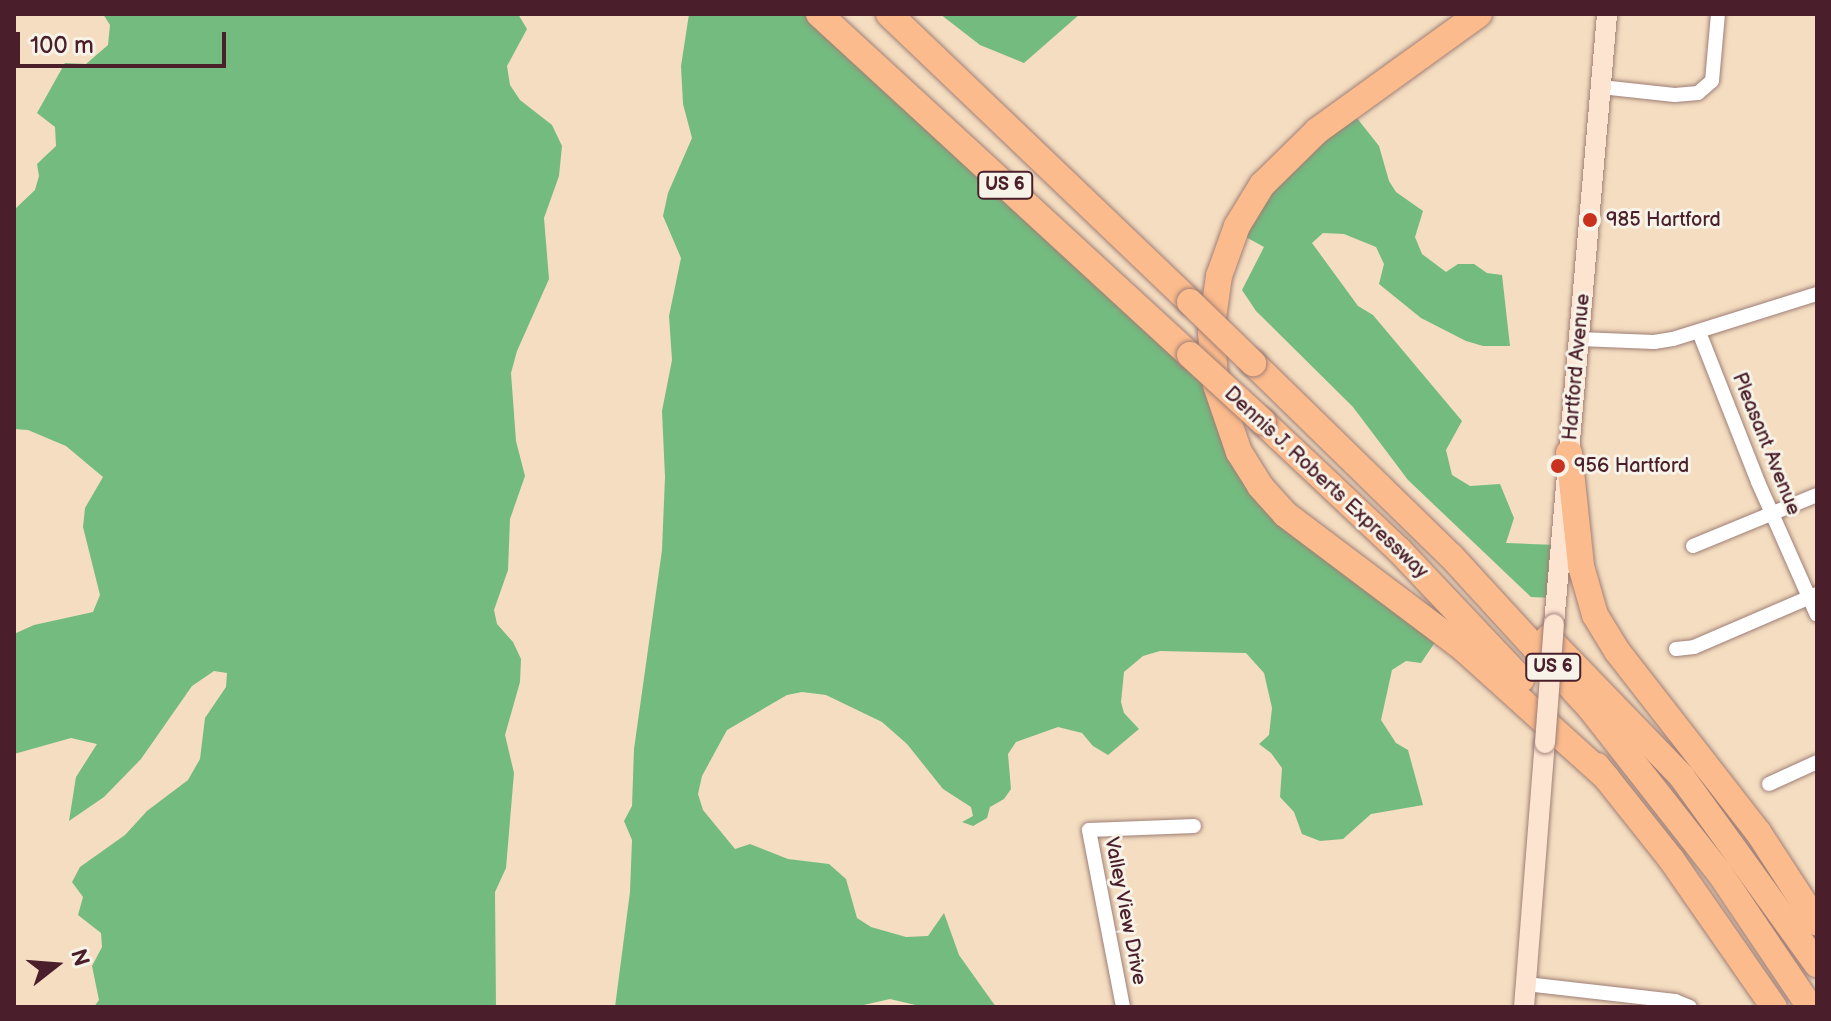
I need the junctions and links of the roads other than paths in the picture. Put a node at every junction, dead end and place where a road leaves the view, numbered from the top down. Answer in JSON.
{"nodes":[{"id":1,"x":819,"y":14,"type":"edge"},
{"id":2,"x":889,"y":14,"type":"edge"},
{"id":3,"x":1479,"y":14,"type":"edge"},
{"id":4,"x":1607,"y":14,"type":"edge"},
{"id":5,"x":1718,"y":14,"type":"edge"},
{"id":6,"x":1601,"y":87,"type":"junction"},
{"id":7,"x":1817,"y":294,"type":"edge"},
{"id":8,"x":1699,"y":332,"type":"junction"},
{"id":9,"x":1579,"y":339,"type":"junction"},
{"id":10,"x":1569,"y":453,"type":"junction"},
{"id":11,"x":1817,"y":495,"type":"edge"},
{"id":12,"x":1772,"y":514,"type":"junction"},
{"id":13,"x":1693,"y":546,"type":"dead end"},
{"id":14,"x":1451,"y":556,"type":"junction"},
{"id":15,"x":1813,"y":595,"type":"edge"},
{"id":16,"x":1817,"y":615,"type":"edge"},
{"id":17,"x":1676,"y":649,"type":"dead end"},
{"id":18,"x":1817,"y":762,"type":"edge"},
{"id":19,"x":1607,"y":778,"type":"junction"},
{"id":20,"x":1769,"y":784,"type":"dead end"},
{"id":21,"x":1194,"y":826,"type":"dead end"},
{"id":22,"x":1817,"y":923,"type":"edge"},
{"id":23,"x":1817,"y":964,"type":"edge"},
{"id":24,"x":1526,"y":984,"type":"junction"},
{"id":25,"x":1123,"y":1007,"type":"edge"},
{"id":26,"x":1524,"y":1007,"type":"edge"},
{"id":27,"x":1690,"y":1007,"type":"edge"},
{"id":28,"x":1774,"y":1007,"type":"edge"},
{"id":29,"x":1810,"y":1007,"type":"edge"}],
"edges":[{"from":1,"to":19,"type":"highway","name":"Dennis J. Roberts Expressway","number":"US 6","bridge":true},
{"from":2,"to":14,"type":"highway","name":"Dennis J. Roberts Expressway","number":"US 6","bridge":true},
{"from":3,"to":19,"type":"highway"},
{"from":4,"to":6,"type":"main road","name":"Hartford Avenue"},
{"from":5,"to":6,"type":"street"},
{"from":6,"to":9,"type":"main road","name":"Hartford Avenue"},
{"from":7,"to":8,"type":"street"},
{"from":8,"to":9,"type":"street"},
{"from":8,"to":12,"type":"street","name":"Pleasant Avenue"},
{"from":9,"to":10,"type":"main road","name":"Hartford Avenue"},
{"from":10,"to":22,"type":"highway"},
{"from":10,"to":24,"type":"main road","name":"Hartford Avenue","bridge":true},
{"from":11,"to":12,"type":"street"},
{"from":12,"to":13,"type":"street"},
{"from":12,"to":15,"type":"street","name":"Pleasant Avenue"},
{"from":14,"to":23,"type":"highway"},
{"from":14,"to":29,"type":"highway","name":"Dennis J. Roberts Expressway","number":"US 6"},
{"from":15,"to":16,"type":"street","name":"Pleasant Avenue"},
{"from":15,"to":17,"type":"street"},
{"from":18,"to":20,"type":"street"},
{"from":19,"to":28,"type":"highway","name":"Dennis J. Roberts Expressway","number":"US 6"},
{"from":21,"to":25,"type":"street","name":"Valley View Drive"},
{"from":24,"to":26,"type":"main road","name":"Hartford Avenue"},
{"from":24,"to":27,"type":"street"}]}
